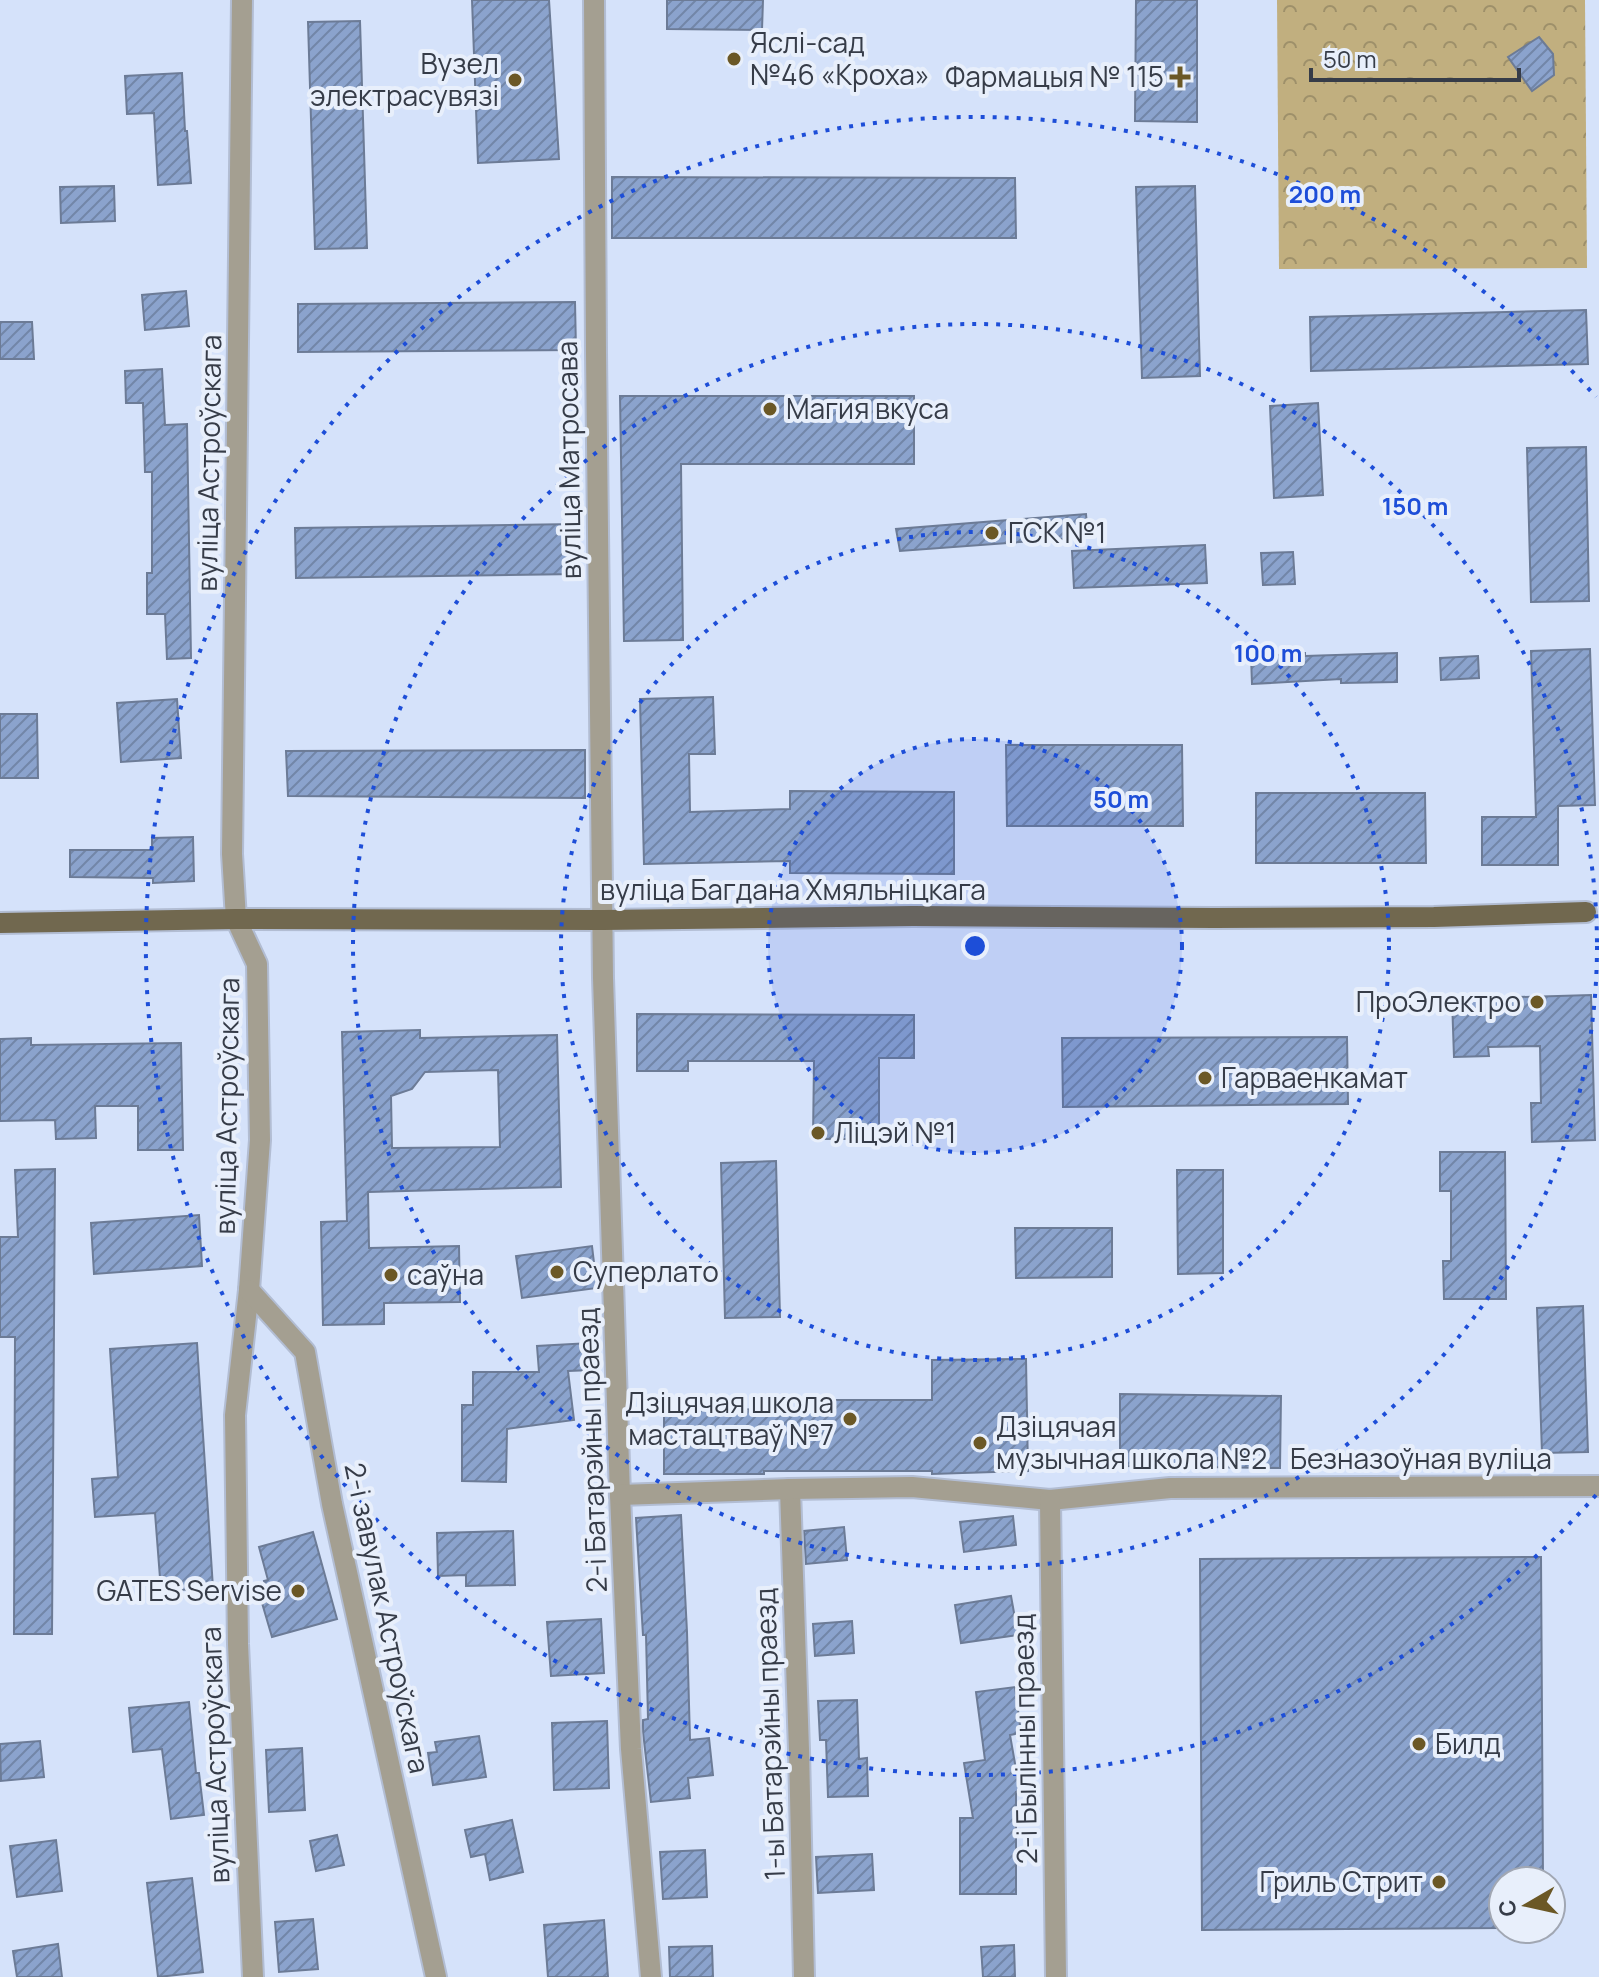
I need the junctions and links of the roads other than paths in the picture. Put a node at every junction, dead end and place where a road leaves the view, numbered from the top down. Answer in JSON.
{"nodes":[{"id":1,"x":242,"y":0,"type":"edge"},
{"id":2,"x":594,"y":0,"type":"edge"},
{"id":3,"x":1595,"y":913,"type":"edge"},
{"id":4,"x":236,"y":919,"type":"junction"},
{"id":5,"x":603,"y":920,"type":"junction"},
{"id":6,"x":0,"y":923,"type":"edge"},
{"id":7,"x":249,"y":1290,"type":"junction"},
{"id":8,"x":1599,"y":1486,"type":"edge"},
{"id":9,"x":790,"y":1489,"type":"junction"},
{"id":10,"x":620,"y":1495,"type":"junction"},
{"id":11,"x":1050,"y":1500,"type":"junction"},
{"id":12,"x":253,"y":1977,"type":"edge"},
{"id":13,"x":436,"y":1977,"type":"edge"},
{"id":14,"x":651,"y":1977,"type":"edge"},
{"id":15,"x":804,"y":1977,"type":"edge"},
{"id":16,"x":1056,"y":1977,"type":"edge"}],
"edges":[{"from":1,"to":4,"type":"street","name":"вуліца Астроўскага"},
{"from":2,"to":5,"type":"street","name":"вуліца Матросава"},
{"from":3,"to":5,"type":"main road","name":"вуліца Багдана Хмяльніцкага"},
{"from":4,"to":5,"type":"main road","name":"вуліца Багдана Хмяльніцкага"},
{"from":4,"to":6,"type":"main road","name":"вуліца Багдана Хмяльніцкага"},
{"from":4,"to":7,"type":"street","name":"вуліца Астроўскага"},
{"from":5,"to":10,"type":"street","name":"2-і Батарэйны праезд"},
{"from":7,"to":12,"type":"street","name":"вуліца Астроўскага"},
{"from":7,"to":13,"type":"street","name":"2-і завулак Астроўскага"},
{"from":8,"to":11,"type":"street","name":"Безназоўная вуліца"},
{"from":9,"to":10,"type":"street","name":"Безназоўная вуліца"},
{"from":9,"to":11,"type":"street","name":"Безназоўная вуліца"},
{"from":9,"to":15,"type":"street","name":"1-ы Батарэйны праезд"},
{"from":10,"to":14,"type":"street","name":"2-і Батарэйны праезд"},
{"from":11,"to":16,"type":"street","name":"2-і Былінны праезд"}]}
